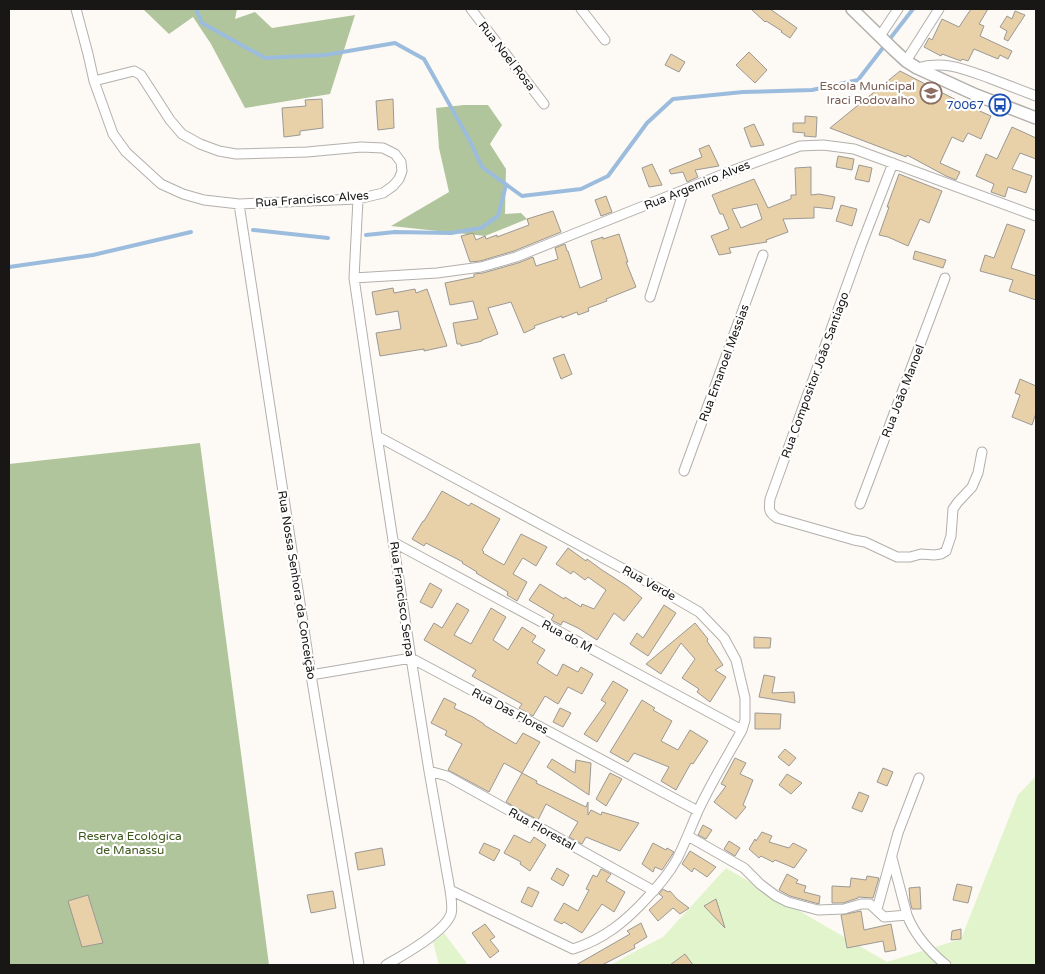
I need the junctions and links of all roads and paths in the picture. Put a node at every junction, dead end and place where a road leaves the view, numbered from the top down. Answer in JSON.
{"nodes":[{"id":1,"x":76,"y":9,"type":"edge"},
{"id":2,"x":471,"y":9,"type":"edge"},
{"id":3,"x":581,"y":9,"type":"edge"},
{"id":4,"x":852,"y":9,"type":"edge"},
{"id":5,"x":898,"y":9,"type":"edge"},
{"id":6,"x":939,"y":9,"type":"edge"},
{"id":7,"x":882,"y":38,"type":"junction"},
{"id":8,"x":605,"y":40,"type":"dead end"},
{"id":9,"x":906,"y":60,"type":"junction"},
{"id":10,"x":917,"y":68,"type":"junction"},
{"id":11,"x":94,"y":81,"type":"junction"},
{"id":12,"x":1036,"y":96,"type":"edge"},
{"id":13,"x":544,"y":104,"type":"dead end"},
{"id":14,"x":1036,"y":118,"type":"edge"},
{"id":15,"x":892,"y":164,"type":"junction"},
{"id":16,"x":684,"y":190,"type":"junction"},
{"id":17,"x":358,"y":199,"type":"junction"},
{"id":18,"x":239,"y":204,"type":"junction"},
{"id":19,"x":1036,"y":216,"type":"edge"},
{"id":20,"x":763,"y":256,"type":"dead end"},
{"id":21,"x":354,"y":278,"type":"junction"},
{"id":22,"x":945,"y":278,"type":"dead end"},
{"id":23,"x":650,"y":298,"type":"dead end"},
{"id":24,"x":377,"y":436,"type":"junction"},
{"id":25,"x":982,"y":452,"type":"dead end"},
{"id":26,"x":684,"y":471,"type":"dead end"},
{"id":27,"x":860,"y":504,"type":"dead end"},
{"id":28,"x":393,"y":542,"type":"junction"},
{"id":29,"x":411,"y":658,"type":"junction"},
{"id":30,"x":311,"y":675,"type":"junction"},
{"id":31,"x":742,"y":730,"type":"junction"},
{"id":32,"x":428,"y":771,"type":"junction"},
{"id":33,"x":919,"y":778,"type":"dead end"},
{"id":34,"x":698,"y":811,"type":"junction"},
{"id":35,"x":688,"y":836,"type":"junction"},
{"id":36,"x":892,"y":858,"type":"junction"},
{"id":37,"x":450,"y":890,"type":"junction"},
{"id":38,"x":654,"y":891,"type":"junction"},
{"id":39,"x":877,"y":910,"type":"junction"},
{"id":40,"x":907,"y":915,"type":"junction"},
{"id":41,"x":360,"y":965,"type":"edge"},
{"id":42,"x":386,"y":965,"type":"edge"},
{"id":43,"x":946,"y":965,"type":"edge"}],
"edges":[{"from":1,"to":11,"type":"street","name":"Rua Francisco Alves"},
{"from":2,"to":13,"type":"street","name":"Rua Noel Rosa"},
{"from":3,"to":8,"type":"street"},
{"from":4,"to":7,"type":"street"},
{"from":5,"to":7,"type":"street"},
{"from":6,"to":9,"type":"street"},
{"from":7,"to":9,"type":"street"},
{"from":9,"to":10,"type":"street"},
{"from":10,"to":12,"type":"street"},
{"from":10,"to":14,"type":"street"},
{"from":11,"to":17,"type":"street","name":"Rua Francisco Alves"},
{"from":11,"to":18,"type":"street","name":"Rua Francisco Alves"},
{"from":15,"to":16,"type":"street","name":"Rua Argemiro Alves"},
{"from":15,"to":19,"type":"street","name":"Rua Argemiro Alves"},
{"from":15,"to":25,"type":"street","name":"Rua Compositor João Santiago"},
{"from":16,"to":21,"type":"street","name":"Rua Argemiro Alves"},
{"from":16,"to":23,"type":"street"},
{"from":17,"to":18,"type":"street","name":"Rua Francisco Alves"},
{"from":17,"to":21,"type":"street","name":"Rua Francisco Serpa"},
{"from":18,"to":30,"type":"street","name":"Rua Nossa Senhora da Conceição"},
{"from":20,"to":26,"type":"street","name":"Rua Emanoel Messias"},
{"from":21,"to":24,"type":"street","name":"Rua Francisco Serpa"},
{"from":22,"to":27,"type":"street","name":"Rua João Manoel"},
{"from":24,"to":28,"type":"street","name":"Rua Francisco Serpa"},
{"from":24,"to":31,"type":"street","name":"Rua Verde"},
{"from":28,"to":29,"type":"street","name":"Rua Francisco Serpa"},
{"from":28,"to":31,"type":"street","name":"Rua do M"},
{"from":29,"to":30,"type":"street"},
{"from":29,"to":32,"type":"street","name":"Rua Francisco Serpa"},
{"from":29,"to":34,"type":"street","name":"Rua Das Flores"},
{"from":30,"to":41,"type":"street","name":"Rua Nossa Senhora da Conceição"},
{"from":31,"to":34,"type":"street","name":"Rua Verde"},
{"from":32,"to":37,"type":"street","name":"Rua Francisco Serpa"},
{"from":32,"to":38,"type":"street","name":"Rua Florestal"},
{"from":33,"to":36,"type":"street"},
{"from":34,"to":35,"type":"street","name":"Rua Verde"},
{"from":35,"to":38,"type":"street","name":"Rua Verde"},
{"from":35,"to":39,"type":"street"},
{"from":36,"to":39,"type":"street"},
{"from":36,"to":40,"type":"street"},
{"from":37,"to":38,"type":"street","name":"Rua Verde"},
{"from":37,"to":42,"type":"street","name":"Rua Francisco Serpa"},
{"from":39,"to":40,"type":"street"},
{"from":40,"to":43,"type":"street"}]}
